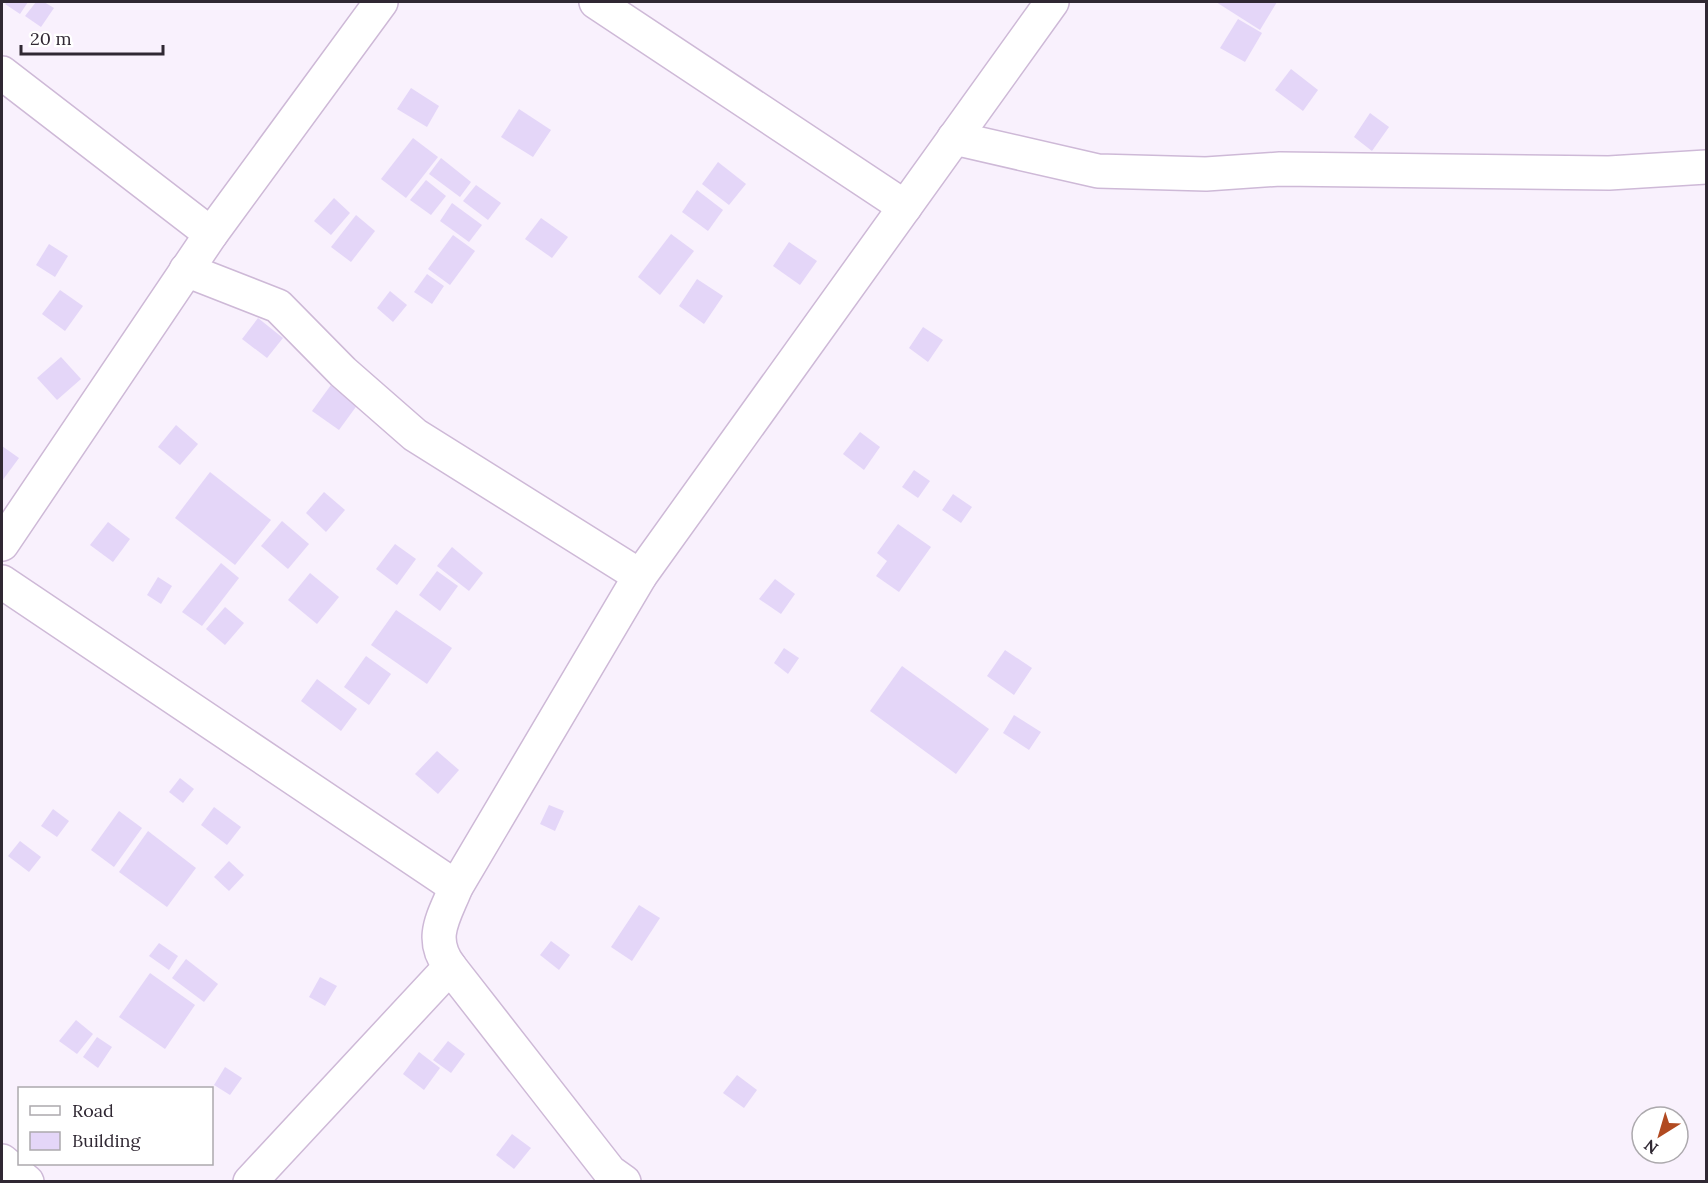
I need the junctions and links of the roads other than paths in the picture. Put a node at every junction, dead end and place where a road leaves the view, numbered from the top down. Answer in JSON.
{"nodes":[{"id":1,"x":381,"y":2,"type":"edge"},
{"id":2,"x":596,"y":2,"type":"edge"},
{"id":3,"x":1052,"y":2,"type":"edge"},
{"id":4,"x":2,"y":73,"type":"edge"},
{"id":5,"x":954,"y":138,"type":"junction"},
{"id":6,"x":1707,"y":166,"type":"edge"},
{"id":7,"x":905,"y":207,"type":"junction"},
{"id":8,"x":211,"y":234,"type":"junction"},
{"id":9,"x":186,"y":270,"type":"junction"},
{"id":10,"x":2,"y":544,"type":"edge"},
{"id":11,"x":640,"y":576,"type":"junction"},
{"id":12,"x":2,"y":582,"type":"edge"},
{"id":13,"x":456,"y":887,"type":"junction"},
{"id":14,"x":450,"y":967,"type":"junction"},
{"id":15,"x":2,"y":1161,"type":"edge"},
{"id":16,"x":27,"y":1182,"type":"edge"},
{"id":17,"x":250,"y":1182,"type":"edge"},
{"id":18,"x":624,"y":1182,"type":"edge"}],
"edges":[{"from":1,"to":8,"type":"street"},
{"from":2,"to":7,"type":"street"},
{"from":3,"to":5,"type":"street"},
{"from":4,"to":8,"type":"street"},
{"from":5,"to":6,"type":"street"},
{"from":5,"to":7,"type":"street"},
{"from":7,"to":11,"type":"street"},
{"from":8,"to":9,"type":"street"},
{"from":9,"to":10,"type":"street"},
{"from":9,"to":11,"type":"street"},
{"from":11,"to":13,"type":"street"},
{"from":12,"to":13,"type":"street"},
{"from":13,"to":14,"type":"street"},
{"from":14,"to":17,"type":"street"},
{"from":14,"to":18,"type":"street"},
{"from":15,"to":16,"type":"street"}]}
